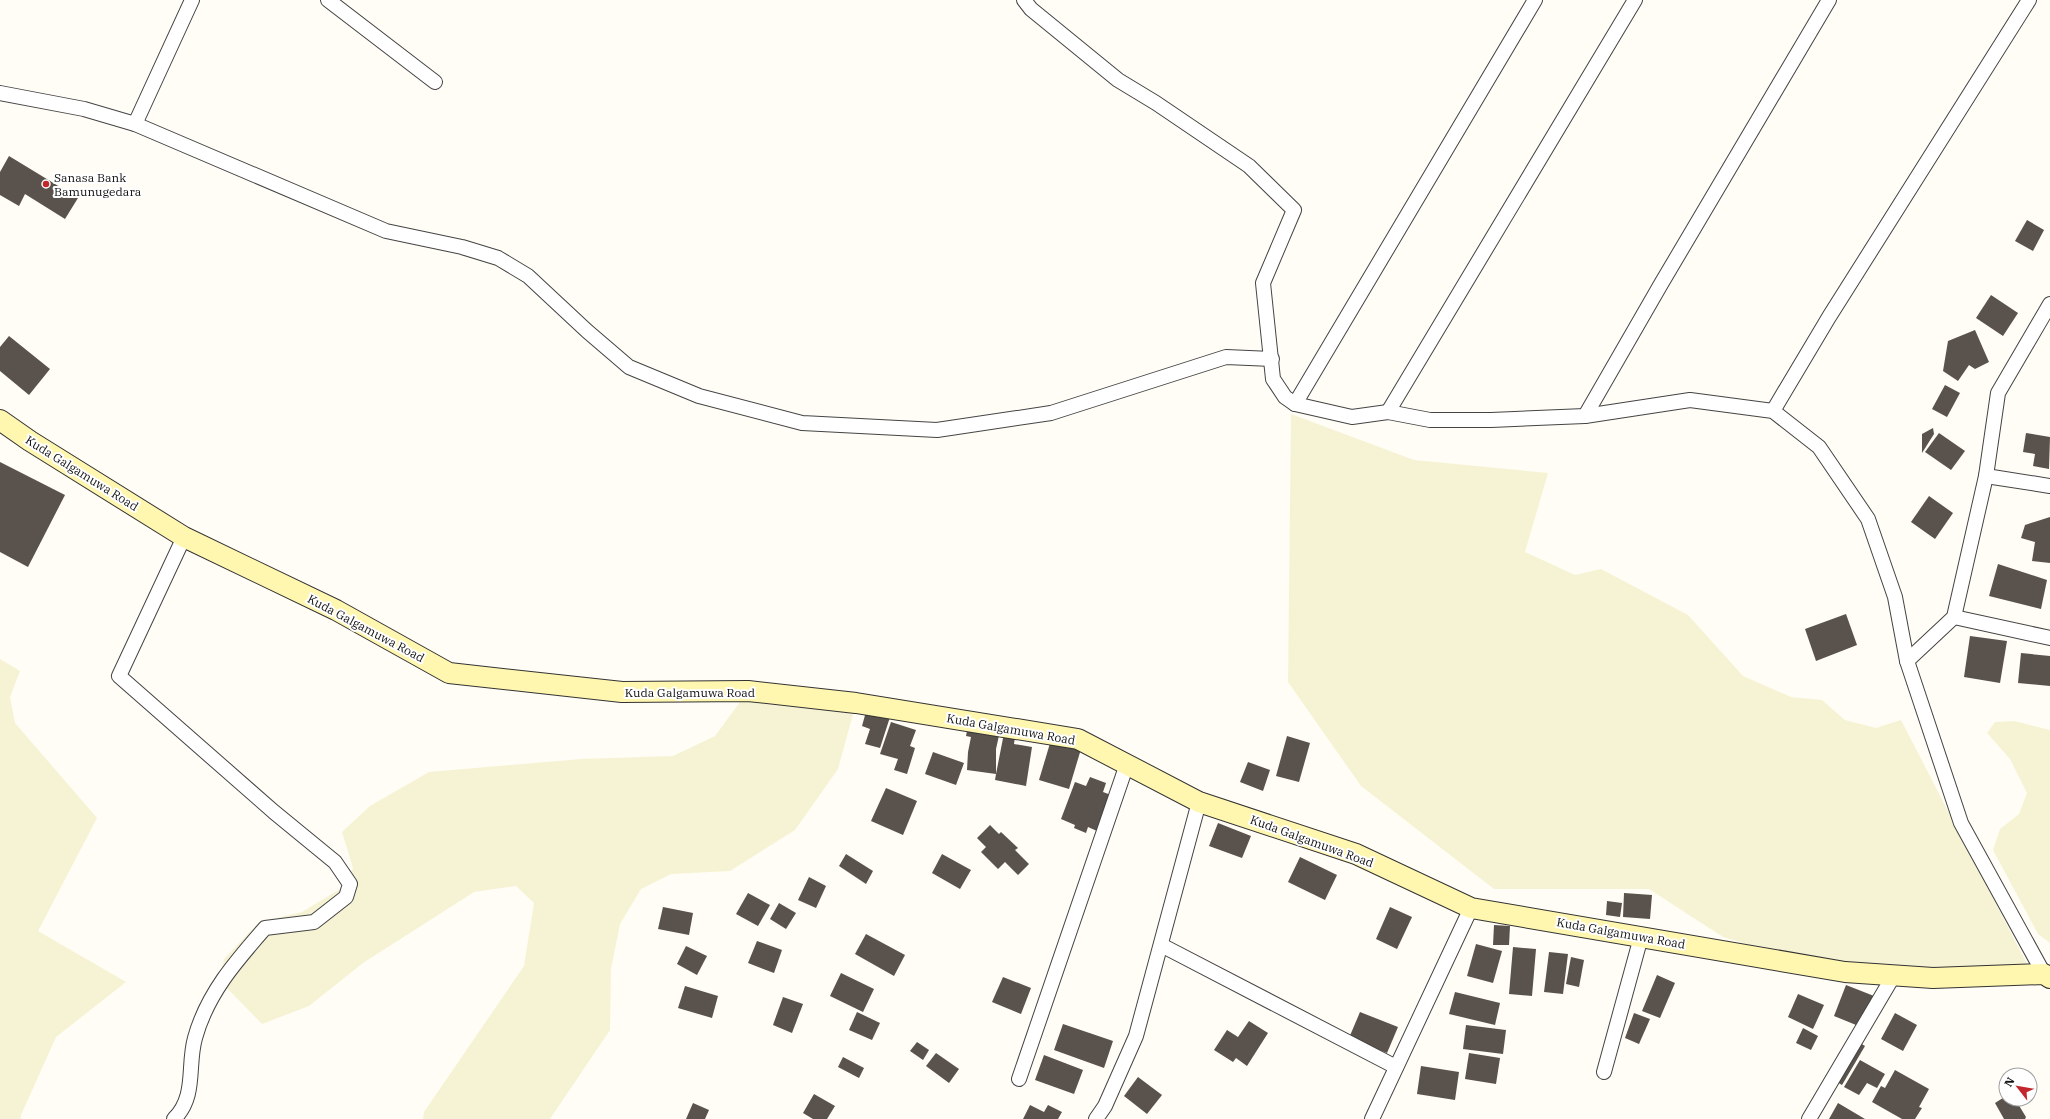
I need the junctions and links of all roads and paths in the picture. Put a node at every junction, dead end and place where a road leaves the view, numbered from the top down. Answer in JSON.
{"nodes":[{"id":1,"x":192,"y":0,"type":"edge"},
{"id":2,"x":328,"y":0,"type":"edge"},
{"id":3,"x":1024,"y":0,"type":"edge"},
{"id":4,"x":1535,"y":0,"type":"edge"},
{"id":5,"x":1635,"y":0,"type":"edge"},
{"id":6,"x":1829,"y":0,"type":"edge"},
{"id":7,"x":2029,"y":0,"type":"edge"},
{"id":8,"x":435,"y":82,"type":"dead end"},
{"id":9,"x":0,"y":93,"type":"edge"},
{"id":10,"x":135,"y":124,"type":"junction"},
{"id":11,"x":2050,"y":304,"type":"edge"},
{"id":12,"x":1272,"y":359,"type":"junction"},
{"id":13,"x":1295,"y":404,"type":"junction"},
{"id":14,"x":1773,"y":411,"type":"junction"},
{"id":15,"x":1388,"y":412,"type":"junction"},
{"id":16,"x":1585,"y":416,"type":"junction"},
{"id":17,"x":0,"y":420,"type":"edge"},
{"id":18,"x":1986,"y":476,"type":"junction"},
{"id":19,"x":2050,"y":486,"type":"edge"},
{"id":20,"x":184,"y":537,"type":"junction"},
{"id":21,"x":1954,"y":617,"type":"junction"},
{"id":22,"x":2050,"y":638,"type":"edge"},
{"id":23,"x":1907,"y":661,"type":"junction"},
{"id":24,"x":1127,"y":764,"type":"junction"},
{"id":25,"x":1199,"y":802,"type":"junction"},
{"id":26,"x":1471,"y":908,"type":"junction"},
{"id":27,"x":1641,"y":937,"type":"junction"},
{"id":28,"x":1161,"y":946,"type":"junction"},
{"id":29,"x":1894,"y":975,"type":"junction"},
{"id":30,"x":2047,"y":976,"type":"edge"},
{"id":31,"x":1396,"y":1067,"type":"junction"},
{"id":32,"x":1604,"y":1072,"type":"dead end"},
{"id":33,"x":1019,"y":1079,"type":"dead end"},
{"id":34,"x":174,"y":1119,"type":"edge"},
{"id":35,"x":1097,"y":1119,"type":"edge"},
{"id":36,"x":1372,"y":1119,"type":"edge"},
{"id":37,"x":1809,"y":1119,"type":"edge"}],
"edges":[{"from":1,"to":10,"type":"street"},
{"from":2,"to":8,"type":"street"},
{"from":3,"to":12,"type":"street"},
{"from":4,"to":13,"type":"street"},
{"from":5,"to":15,"type":"street"},
{"from":6,"to":16,"type":"street"},
{"from":7,"to":14,"type":"street"},
{"from":9,"to":10,"type":"street"},
{"from":10,"to":12,"type":"street"},
{"from":11,"to":18,"type":"street"},
{"from":12,"to":13,"type":"street"},
{"from":13,"to":15,"type":"street"},
{"from":14,"to":16,"type":"street"},
{"from":14,"to":23,"type":"street"},
{"from":15,"to":16,"type":"street"},
{"from":17,"to":20,"type":"street","name":"Kuda Galgamuwa Road"},
{"from":18,"to":19,"type":"street"},
{"from":18,"to":21,"type":"street"},
{"from":20,"to":24,"type":"street","name":"Kuda Galgamuwa Road"},
{"from":20,"to":34,"type":"street"},
{"from":21,"to":22,"type":"street"},
{"from":21,"to":23,"type":"street"},
{"from":23,"to":30,"type":"street"},
{"from":24,"to":25,"type":"street","name":"Kuda Galgamuwa Road"},
{"from":24,"to":33,"type":"street"},
{"from":25,"to":26,"type":"street","name":"Kuda Galgamuwa Road"},
{"from":25,"to":28,"type":"street"},
{"from":26,"to":27,"type":"street","name":"Kuda Galgamuwa Road"},
{"from":26,"to":31,"type":"street"},
{"from":27,"to":29,"type":"street","name":"Kuda Galgamuwa Road"},
{"from":27,"to":32,"type":"street"},
{"from":28,"to":31,"type":"street"},
{"from":28,"to":35,"type":"street"},
{"from":29,"to":30,"type":"street","name":"Kuda Galgamuwa Road"},
{"from":29,"to":37,"type":"street"},
{"from":31,"to":36,"type":"street"}]}
